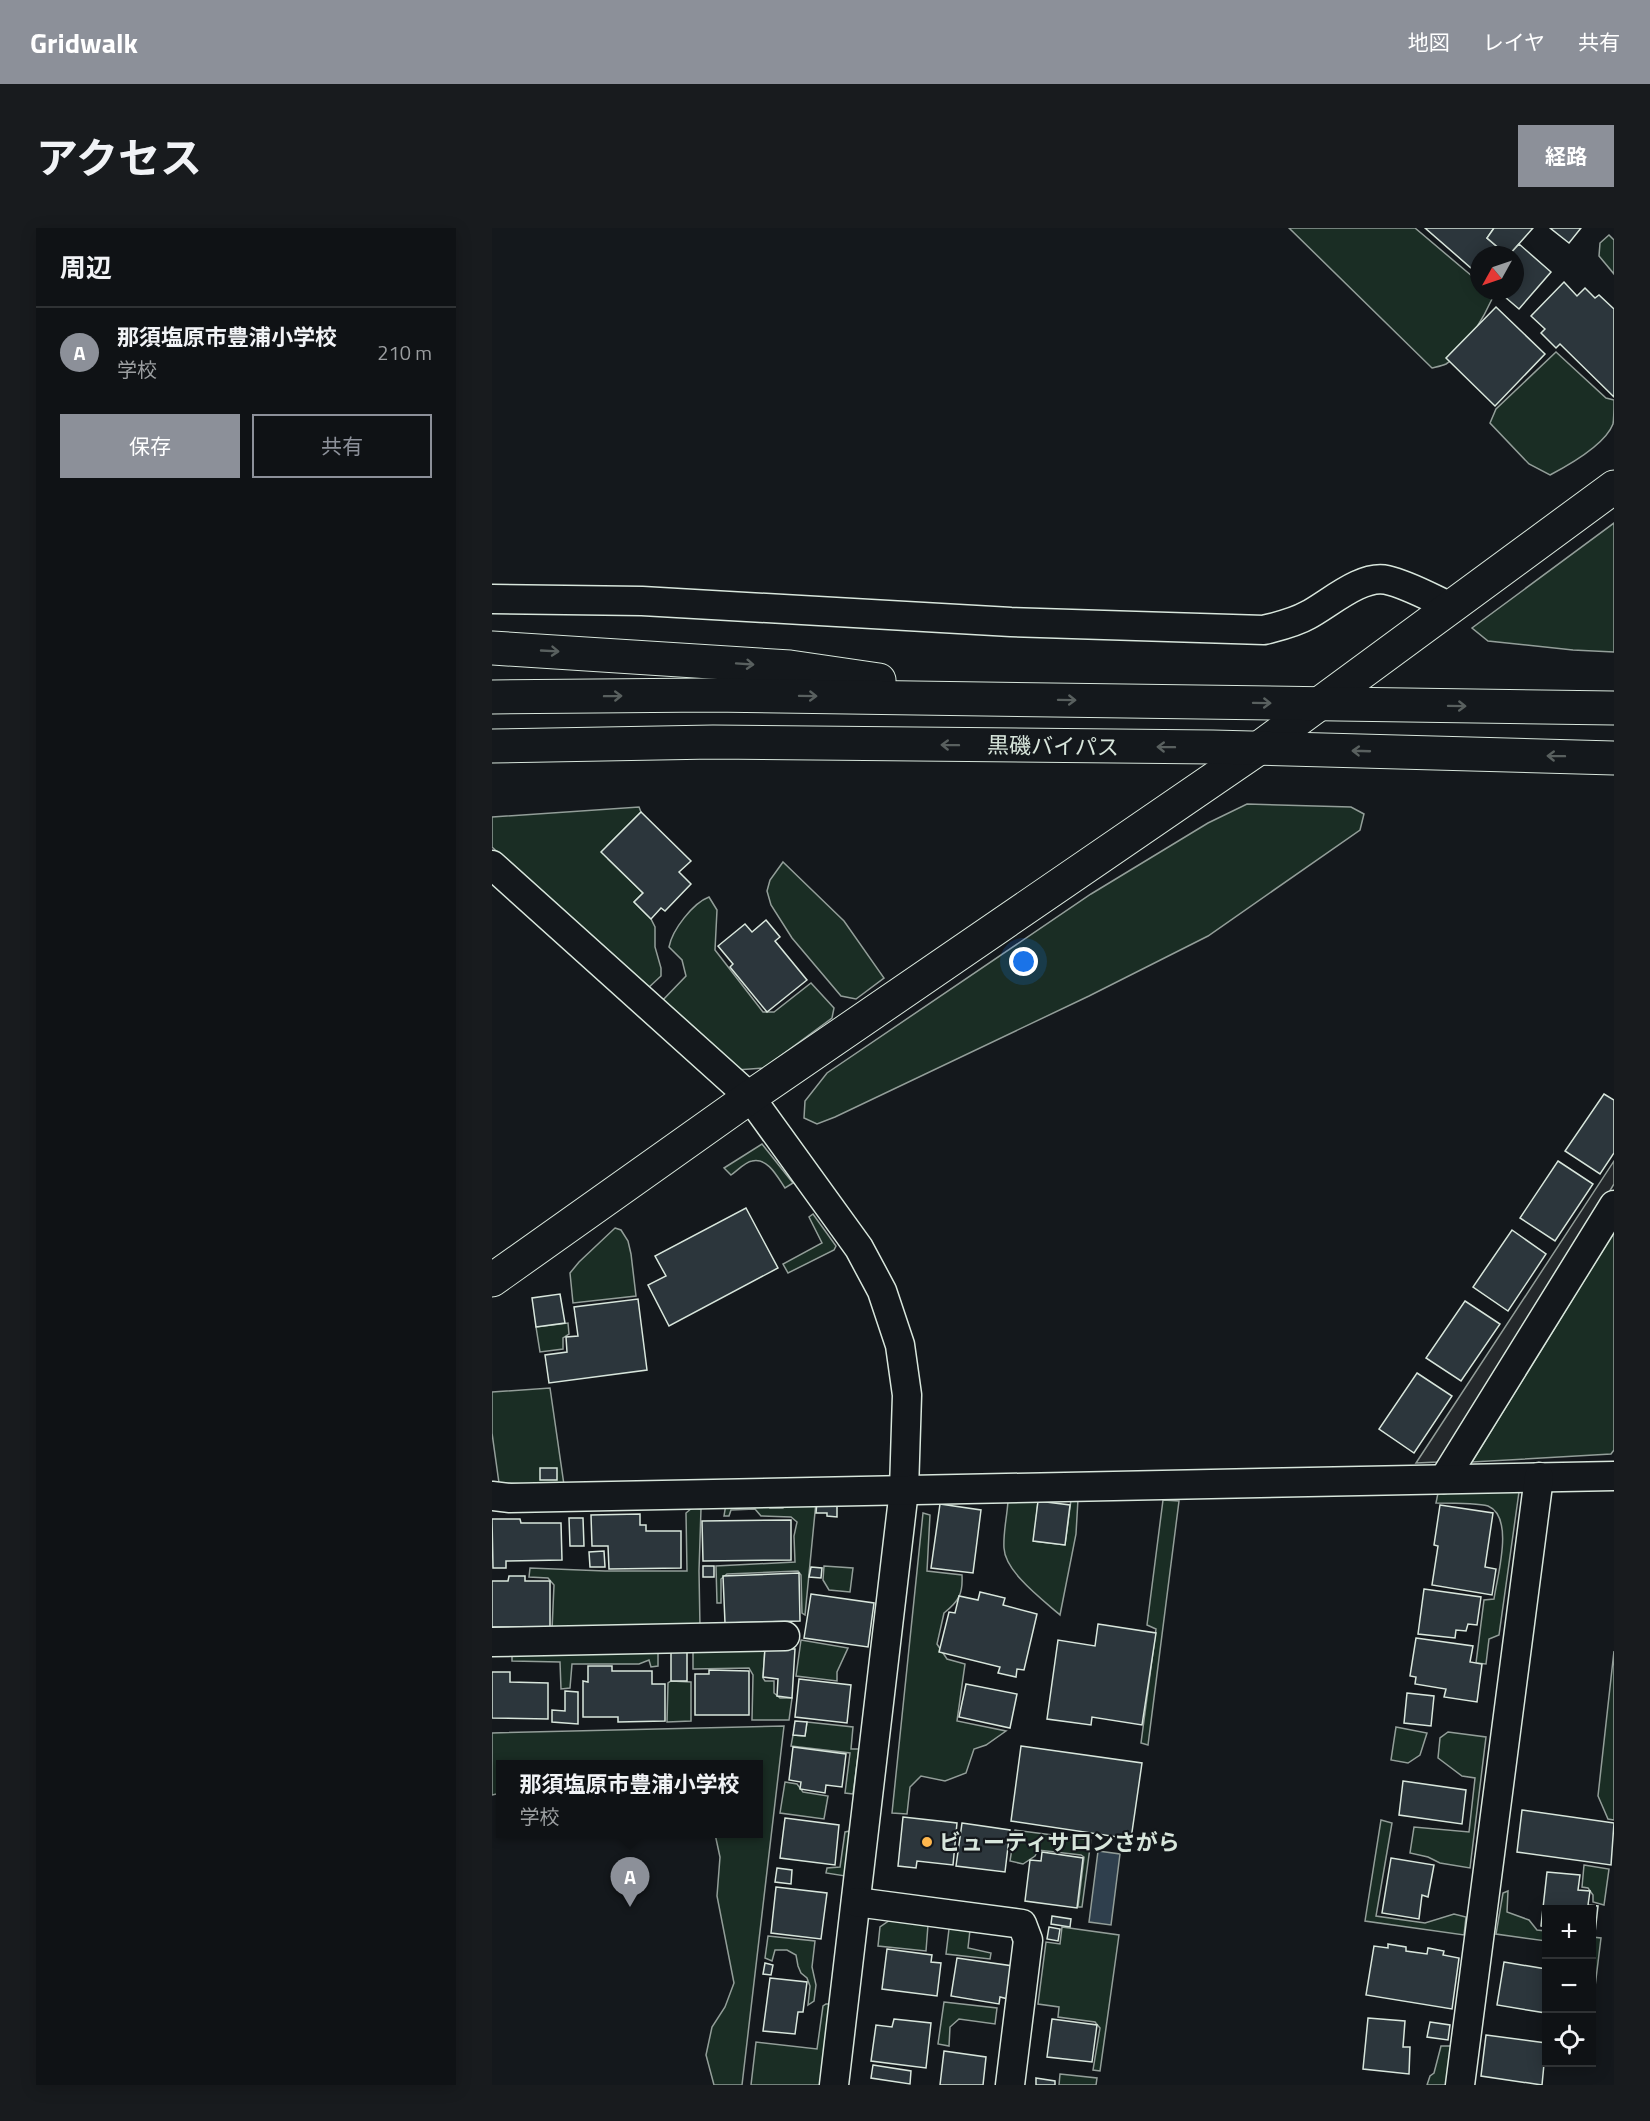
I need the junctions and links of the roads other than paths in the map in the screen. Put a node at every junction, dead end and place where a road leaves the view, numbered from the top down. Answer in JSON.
{"nodes":[{"id":1,"x":1614,"y":487,"type":"edge"},
{"id":2,"x":492,"y":599,"type":"edge"},
{"id":3,"x":1451,"y":607,"type":"junction"},
{"id":4,"x":492,"y":648,"type":"edge"},
{"id":5,"x":492,"y":697,"type":"edge"},
{"id":6,"x":1009,"y":699,"type":"junction"},
{"id":7,"x":1318,"y":704,"type":"junction"},
{"id":8,"x":1614,"y":708,"type":"edge"},
{"id":9,"x":713,"y":742,"type":"junction"},
{"id":10,"x":492,"y":746,"type":"edge"},
{"id":11,"x":1258,"y":748,"type":"junction"},
{"id":12,"x":1614,"y":758,"type":"edge"},
{"id":13,"x":492,"y":767,"type":"edge"},
{"id":14,"x":492,"y":865,"type":"edge"},
{"id":15,"x":750,"y":1097,"type":"junction"},
{"id":16,"x":1614,"y":1204,"type":"edge"},
{"id":17,"x":492,"y":1280,"type":"edge"},
{"id":18,"x":1614,"y":1476,"type":"edge"},
{"id":19,"x":1539,"y":1477,"type":"junction"},
{"id":20,"x":1444,"y":1479,"type":"junction"},
{"id":21,"x":904,"y":1490,"type":"junction"},
{"id":22,"x":492,"y":1496,"type":"edge"},
{"id":23,"x":785,"y":1636,"type":"dead end"},
{"id":24,"x":492,"y":1642,"type":"edge"},
{"id":25,"x":856,"y":1902,"type":"junction"},
{"id":26,"x":834,"y":2085,"type":"edge"},
{"id":27,"x":1010,"y":2085,"type":"edge"},
{"id":28,"x":1460,"y":2085,"type":"edge"}],
"edges":[{"from":1,"to":3,"type":"main road"},
{"from":2,"to":3,"type":"street"},
{"from":3,"to":7,"type":"main road"},
{"from":4,"to":6,"type":"main road","one_way":true},
{"from":5,"to":6,"type":"main road","name":"黒磯バイパス","one_way":true},
{"from":6,"to":7,"type":"main road","name":"黒磯バイパス","one_way":true},
{"from":7,"to":8,"type":"main road","name":"黒磯バイパス","one_way":true},
{"from":7,"to":11,"type":"main road"},
{"from":9,"to":10,"type":"main road","name":"黒磯バイパス"},
{"from":11,"to":9,"type":"main road","name":"黒磯バイパス","one_way":true},
{"from":9,"to":13,"type":"main road"},
{"from":12,"to":11,"type":"main road","name":"黒磯バイパス","one_way":true},
{"from":11,"to":15,"type":"main road"},
{"from":14,"to":15,"type":"street"},
{"from":15,"to":17,"type":"main road"},
{"from":15,"to":21,"type":"street"},
{"from":16,"to":20,"type":"street"},
{"from":18,"to":19,"type":"street"},
{"from":19,"to":20,"type":"street"},
{"from":19,"to":28,"type":"street"},
{"from":20,"to":21,"type":"street"},
{"from":21,"to":22,"type":"street"},
{"from":21,"to":25,"type":"street"},
{"from":23,"to":24,"type":"street"},
{"from":25,"to":26,"type":"street"},
{"from":25,"to":27,"type":"street"}]}
